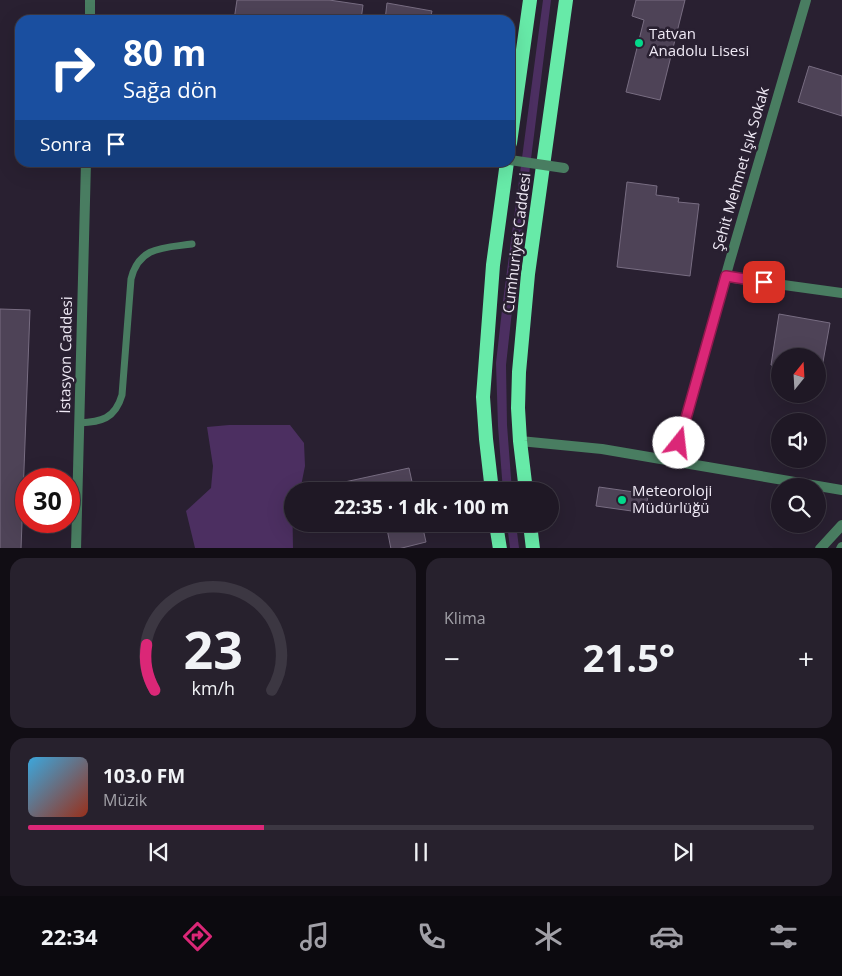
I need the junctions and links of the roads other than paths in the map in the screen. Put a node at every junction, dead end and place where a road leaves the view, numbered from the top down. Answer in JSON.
{"nodes":[{"id":1,"x":90,"y":0,"type":"edge"},
{"id":2,"x":530,"y":0,"type":"edge"},
{"id":3,"x":566,"y":0,"type":"edge"},
{"id":4,"x":806,"y":0,"type":"edge"},
{"id":5,"x":90,"y":15,"type":"edge"},
{"id":6,"x":515,"y":108,"type":"edge"},
{"id":7,"x":515,"y":162,"type":"edge"},
{"id":8,"x":86,"y":167,"type":"edge"},
{"id":9,"x":508,"y":167,"type":"edge"},
{"id":10,"x":564,"y":168,"type":"dead end"},
{"id":11,"x":192,"y":244,"type":"dead end"},
{"id":12,"x":726,"y":276,"type":"junction"},
{"id":13,"x":842,"y":293,"type":"edge"},
{"id":14,"x":79,"y":423,"type":"junction"},
{"id":15,"x":520,"y":441,"type":"junction"},
{"id":16,"x":674,"y":461,"type":"junction"},
{"id":17,"x":491,"y":482,"type":"edge"},
{"id":18,"x":525,"y":482,"type":"edge"},
{"id":19,"x":842,"y":490,"type":"edge"},
{"id":20,"x":842,"y":525,"type":"edge"},
{"id":21,"x":497,"y":532,"type":"edge"},
{"id":22,"x":531,"y":532,"type":"edge"},
{"id":23,"x":76,"y":548,"type":"edge"},
{"id":24,"x":500,"y":548,"type":"edge"},
{"id":25,"x":533,"y":548,"type":"edge"},
{"id":26,"x":820,"y":548,"type":"edge"}],
"edges":[{"from":1,"to":5,"type":"street"},
{"from":2,"to":6,"type":"highway"},
{"from":3,"to":15,"type":"highway","name":"Cumhuriyet Caddesi"},
{"from":4,"to":12,"type":"street","name":"Şehit Mehmet Işık Sokak"},
{"from":7,"to":10,"type":"street","bridge":true},
{"from":8,"to":14,"type":"street","name":"İstasyon Caddesi"},
{"from":9,"to":17,"type":"highway","name":"Cumhuriyet Caddesi"},
{"from":11,"to":14,"type":"lane"},
{"from":12,"to":13,"type":"street"},
{"from":12,"to":16,"type":"street","name":"Şehit Mehmet Işık Sokak"},
{"from":14,"to":23,"type":"street","name":"İstasyon Caddesi"},
{"from":15,"to":16,"type":"street"},
{"from":15,"to":18,"type":"highway","name":"Cumhuriyet Caddesi"},
{"from":16,"to":19,"type":"street"},
{"from":20,"to":26,"type":"street"},
{"from":21,"to":24,"type":"highway"},
{"from":22,"to":25,"type":"highway"}]}
